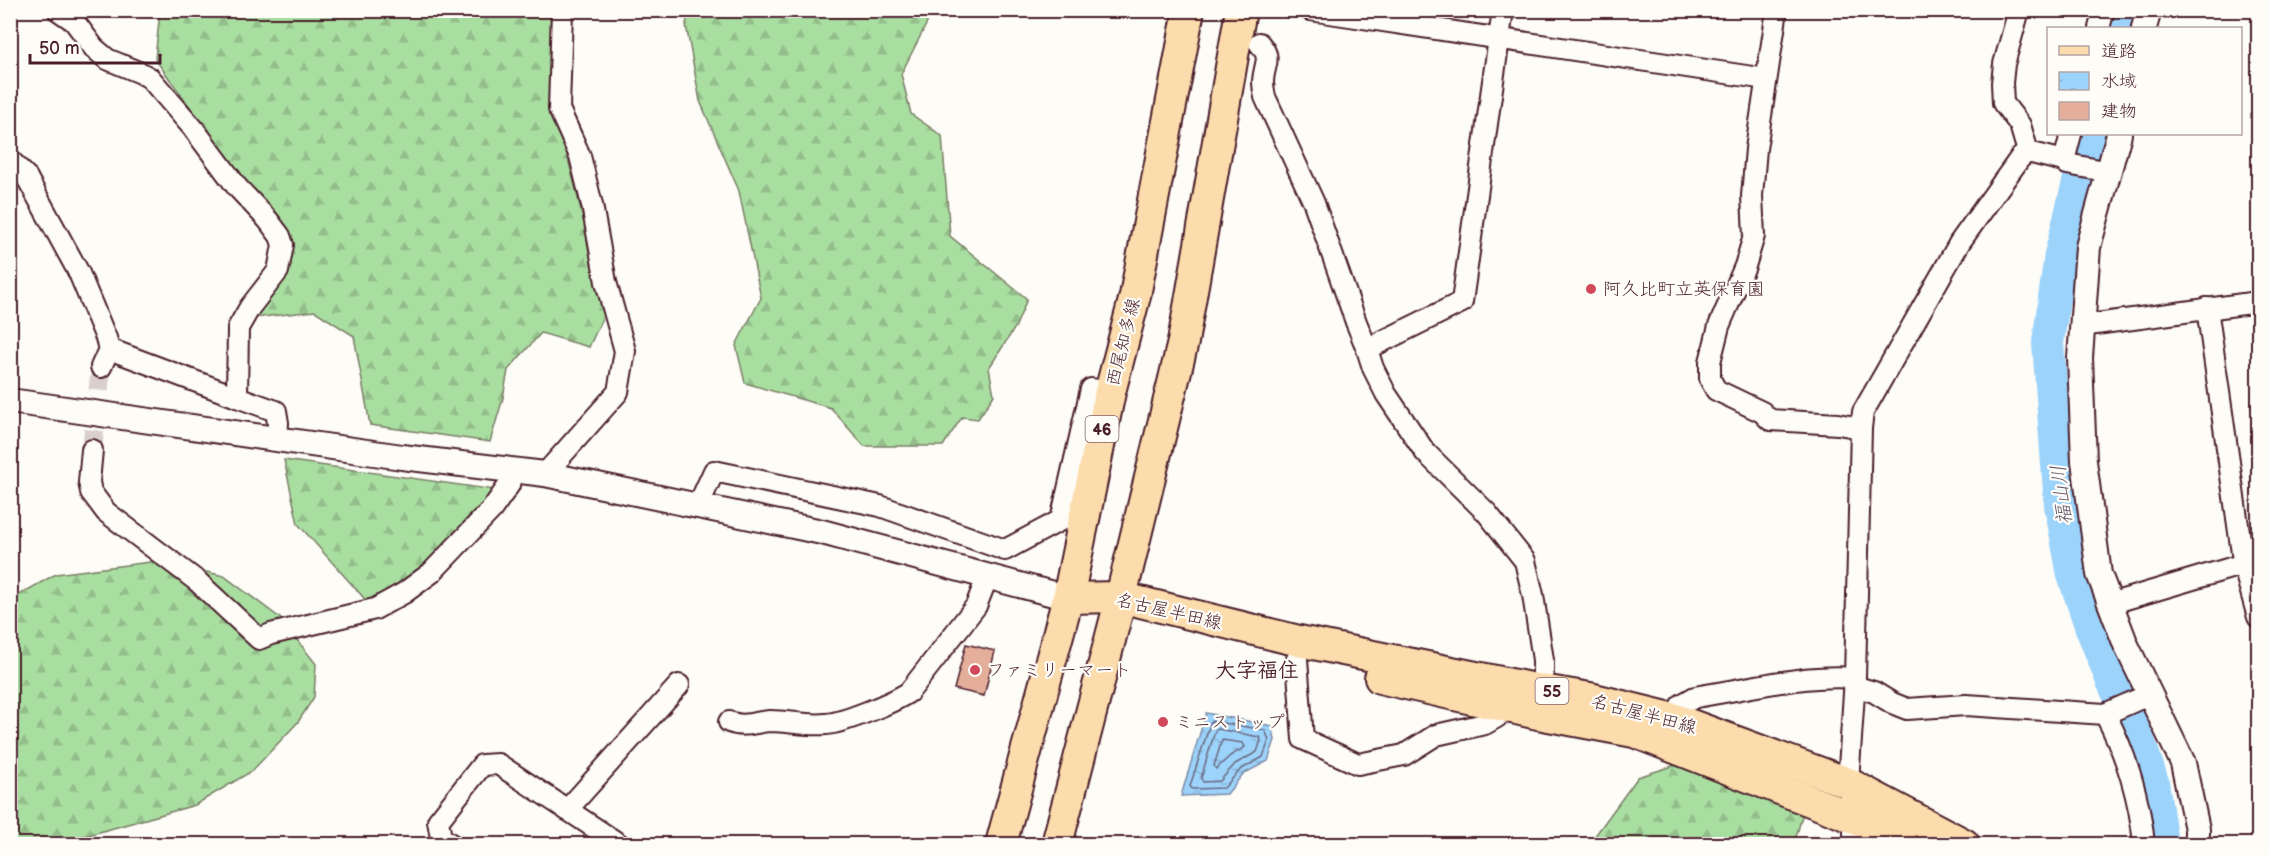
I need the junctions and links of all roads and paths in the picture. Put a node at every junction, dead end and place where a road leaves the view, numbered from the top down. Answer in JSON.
{"nodes":[{"id":1,"x":58,"y":10,"type":"edge"},
{"id":2,"x":562,"y":10,"type":"edge"},
{"id":3,"x":1189,"y":10,"type":"edge"},
{"id":4,"x":1241,"y":10,"type":"edge"},
{"id":5,"x":1310,"y":10,"type":"edge"},
{"id":6,"x":1503,"y":10,"type":"edge"},
{"id":7,"x":1777,"y":10,"type":"edge"},
{"id":8,"x":2019,"y":10,"type":"edge"},
{"id":9,"x":2104,"y":10,"type":"edge"},
{"id":10,"x":2149,"y":10,"type":"edge"},
{"id":11,"x":2099,"y":27,"type":"edge"},
{"id":12,"x":2144,"y":27,"type":"edge"},
{"id":13,"x":1499,"y":39,"type":"junction"},
{"id":14,"x":1259,"y":43,"type":"dead end"},
{"id":15,"x":1766,"y":80,"type":"junction"},
{"id":16,"x":2071,"y":135,"type":"edge"},
{"id":17,"x":2119,"y":135,"type":"edge"},
{"id":18,"x":2028,"y":152,"type":"junction"},
{"id":19,"x":10,"y":160,"type":"edge"},
{"id":20,"x":2066,"y":162,"type":"junction"},
{"id":21,"x":2102,"y":171,"type":"junction"},
{"id":22,"x":2259,"y":303,"type":"edge"},
{"id":23,"x":2207,"y":308,"type":"junction"},
{"id":24,"x":2081,"y":326,"type":"junction"},
{"id":25,"x":1367,"y":349,"type":"junction"},
{"id":26,"x":1110,"y":392,"type":"junction"},
{"id":27,"x":237,"y":398,"type":"junction"},
{"id":28,"x":10,"y":400,"type":"edge"},
{"id":29,"x":1861,"y":428,"type":"junction"},
{"id":30,"x":277,"y":439,"type":"junction"},
{"id":31,"x":92,"y":450,"type":"tunnel mouth"},
{"id":32,"x":512,"y":471,"type":"junction"},
{"id":33,"x":545,"y":474,"type":"junction"},
{"id":34,"x":698,"y":506,"type":"junction"},
{"id":35,"x":2244,"y":564,"type":"junction"},
{"id":36,"x":987,"y":578,"type":"junction"},
{"id":37,"x":1068,"y":598,"type":"junction"},
{"id":38,"x":2109,"y":604,"type":"junction"},
{"id":39,"x":1119,"y":605,"type":"junction"},
{"id":40,"x":2258,"y":615,"type":"edge"},
{"id":41,"x":1297,"y":659,"type":"junction"},
{"id":42,"x":1855,"y":682,"type":"junction"},
{"id":43,"x":678,"y":685,"type":"dead end"},
{"id":44,"x":1543,"y":690,"type":"junction"},
{"id":45,"x":2142,"y":697,"type":"junction"},
{"id":46,"x":1504,"y":706,"type":"junction"},
{"id":47,"x":2108,"y":713,"type":"junction"},
{"id":48,"x":1675,"y":719,"type":"junction"},
{"id":49,"x":729,"y":722,"type":"dead end"},
{"id":50,"x":1848,"y":783,"type":"junction"},
{"id":51,"x":567,"y":810,"type":"junction"},
{"id":52,"x":1854,"y":831,"type":"edge"},
{"id":53,"x":451,"y":844,"type":"edge"},
{"id":54,"x":619,"y":844,"type":"edge"},
{"id":55,"x":1000,"y":844,"type":"edge"},
{"id":56,"x":1057,"y":844,"type":"edge"},
{"id":57,"x":1903,"y":844,"type":"edge"},
{"id":58,"x":1964,"y":844,"type":"edge"},
{"id":59,"x":2144,"y":844,"type":"edge"},
{"id":60,"x":2197,"y":844,"type":"edge"}],
"edges":[{"from":1,"to":27,"type":"street"},
{"from":2,"to":33,"type":"street"},
{"from":3,"to":26,"type":"main road","name":"西尾知多線","number":"46"},
{"from":4,"to":39,"type":"main road"},
{"from":5,"to":13,"type":"street"},
{"from":6,"to":13,"type":"street"},
{"from":7,"to":15,"type":"street"},
{"from":8,"to":18,"type":"street"},
{"from":9,"to":11,"type":"street"},
{"from":10,"to":12,"type":"street"},
{"from":13,"to":15,"type":"street"},
{"from":13,"to":25,"type":"street"},
{"from":14,"to":25,"type":"street"},
{"from":15,"to":29,"type":"street"},
{"from":16,"to":20,"type":"street"},
{"from":17,"to":21,"type":"street"},
{"from":18,"to":20,"type":"street"},
{"from":18,"to":29,"type":"street"},
{"from":19,"to":27,"type":"street"},
{"from":20,"to":21,"type":"street"},
{"from":21,"to":24,"type":"street"},
{"from":22,"to":23,"type":"street"},
{"from":23,"to":24,"type":"street"},
{"from":23,"to":35,"type":"street"},
{"from":24,"to":38,"type":"street"},
{"from":25,"to":44,"type":"street"},
{"from":26,"to":34,"type":"street"},
{"from":26,"to":37,"type":"main road","name":"西尾知多線","number":"46"},
{"from":27,"to":30,"type":"street"},
{"from":28,"to":30,"type":"street"},
{"from":29,"to":42,"type":"street"},
{"from":30,"to":32,"type":"street"},
{"from":31,"to":32,"type":"street"},
{"from":32,"to":33,"type":"street"},
{"from":33,"to":34,"type":"street"},
{"from":34,"to":36,"type":"street"},
{"from":35,"to":38,"type":"street"},
{"from":35,"to":40,"type":"street"},
{"from":36,"to":37,"type":"street"},
{"from":36,"to":49,"type":"street"},
{"from":37,"to":39,"type":"main road","name":"名古屋半田線","number":"55"},
{"from":37,"to":55,"type":"main road","name":"西尾知多線","number":"46"},
{"from":38,"to":45,"type":"street"},
{"from":39,"to":41,"type":"main road","name":"名古屋半田線","number":"55"},
{"from":39,"to":44,"type":"main road","name":"名古屋半田線","number":"55"},
{"from":39,"to":56,"type":"main road"},
{"from":41,"to":46,"type":"main road","name":"名古屋半田線","number":"55"},
{"from":41,"to":46,"type":"street"},
{"from":42,"to":47,"type":"street"},
{"from":42,"to":48,"type":"street"},
{"from":42,"to":50,"type":"street"},
{"from":43,"to":51,"type":"street"},
{"from":44,"to":48,"type":"main road","name":"名古屋半田線","number":"55"},
{"from":45,"to":47,"type":"street"},
{"from":45,"to":60,"type":"street"},
{"from":46,"to":52,"type":"main road","name":"名古屋半田線","number":"55"},
{"from":47,"to":59,"type":"street"},
{"from":48,"to":50,"type":"main road","name":"名古屋半田線","number":"55"},
{"from":50,"to":52,"type":"street"},
{"from":50,"to":58,"type":"main road","name":"名古屋半田線","number":"55"},
{"from":51,"to":53,"type":"street"},
{"from":51,"to":54,"type":"street"},
{"from":52,"to":57,"type":"main road","name":"名古屋半田線","number":"55"}]}
